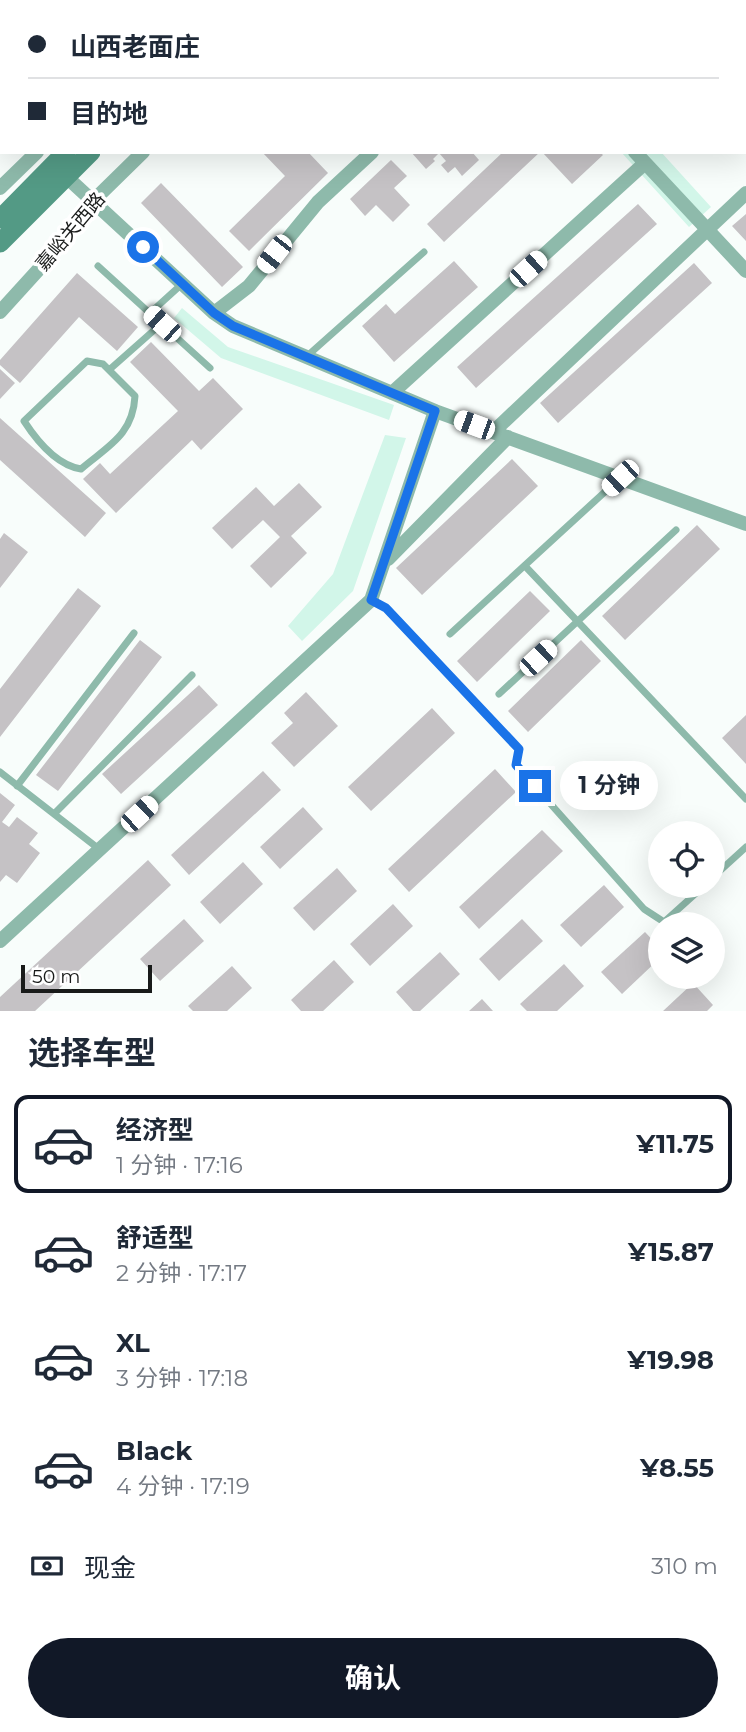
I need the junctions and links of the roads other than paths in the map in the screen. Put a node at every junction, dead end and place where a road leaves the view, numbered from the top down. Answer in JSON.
{"nodes":[{"id":1,"x":35,"y":154,"type":"edge"},
{"id":2,"x":85,"y":154,"type":"edge"},
{"id":3,"x":141,"y":154,"type":"edge"},
{"id":4,"x":370,"y":154,"type":"edge"},
{"id":5,"x":640,"y":158,"type":"edge"},
{"id":6,"x":59,"y":161,"type":"edge"},
{"id":7,"x":0,"y":188,"type":"edge"},
{"id":8,"x":746,"y":193,"type":"edge"},
{"id":9,"x":93,"y":201,"type":"junction"},
{"id":10,"x":0,"y":219,"type":"edge"},
{"id":11,"x":708,"y":229,"type":"junction"},
{"id":12,"x":0,"y":243,"type":"edge"},
{"id":13,"x":424,"y":252,"type":"dead end"},
{"id":14,"x":98,"y":266,"type":"dead end"},
{"id":15,"x":746,"y":271,"type":"edge"},
{"id":16,"x":182,"y":284,"type":"junction"},
{"id":17,"x":0,"y":312,"type":"edge"},
{"id":18,"x":150,"y":313,"type":"junction"},
{"id":19,"x":214,"y":313,"type":"junction"},
{"id":20,"x":162,"y":324,"type":"junction"},
{"id":21,"x":306,"y":357,"type":"junction"},
{"id":22,"x":211,"y":368,"type":"dead end"},
{"id":23,"x":109,"y":370,"type":"junction"},
{"id":24,"x":392,"y":393,"type":"junction"},
{"id":25,"x":435,"y":411,"type":"junction"},
{"id":26,"x":493,"y":432,"type":"junction"},
{"id":27,"x":508,"y":437,"type":"junction"},
{"id":28,"x":620,"y":478,"type":"junction"},
{"id":29,"x":746,"y":524,"type":"edge"},
{"id":30,"x":676,"y":530,"type":"dead end"},
{"id":31,"x":384,"y":563,"type":"junction"},
{"id":32,"x":525,"y":566,"type":"junction"},
{"id":33,"x":371,"y":600,"type":"junction"},
{"id":34,"x":578,"y":621,"type":"junction"},
{"id":35,"x":134,"y":633,"type":"dead end"},
{"id":36,"x":450,"y":634,"type":"dead end"},
{"id":37,"x":192,"y":675,"type":"dead end"},
{"id":38,"x":499,"y":694,"type":"dead end"},
{"id":39,"x":0,"y":772,"type":"edge"},
{"id":40,"x":17,"y":786,"type":"junction"},
{"id":41,"x":746,"y":799,"type":"edge"},
{"id":42,"x":54,"y":814,"type":"junction"},
{"id":43,"x":746,"y":847,"type":"edge"},
{"id":44,"x":100,"y":849,"type":"junction"},
{"id":45,"x":725,"y":866,"type":"edge"},
{"id":46,"x":691,"y":898,"type":"edge"},
{"id":47,"x":0,"y":941,"type":"edge"}],
"edges":[{"from":1,"to":7,"type":"street"},
{"from":2,"to":6,"type":"main road","name":"嘉峪关西路"},
{"from":3,"to":9,"type":"street","name":"嘉峪关西路"},
{"from":4,"to":19,"type":"street"},
{"from":5,"to":11,"type":"street"},
{"from":5,"to":24,"type":"street"},
{"from":6,"to":9,"type":"street"},
{"from":6,"to":10,"type":"main road","name":"嘉峪关西路"},
{"from":6,"to":12,"type":"main road","name":"嘉峪关西路"},
{"from":8,"to":11,"type":"street"},
{"from":9,"to":16,"type":"street"},
{"from":9,"to":17,"type":"street","name":"嘉峪关西路"},
{"from":11,"to":15,"type":"street"},
{"from":11,"to":26,"type":"street"},
{"from":13,"to":21,"type":"lane"},
{"from":14,"to":18,"type":"lane"},
{"from":16,"to":18,"type":"lane"},
{"from":16,"to":19,"type":"street"},
{"from":18,"to":20,"type":"lane"},
{"from":19,"to":21,"type":"street"},
{"from":20,"to":22,"type":"lane"},
{"from":20,"to":23,"type":"lane"},
{"from":21,"to":24,"type":"street"},
{"from":23,"to":23,"type":"lane"},
{"from":24,"to":25,"type":"street"},
{"from":25,"to":26,"type":"street"},
{"from":25,"to":31,"type":"street"},
{"from":26,"to":27,"type":"street"},
{"from":27,"to":28,"type":"street"},
{"from":27,"to":31,"type":"street"},
{"from":28,"to":29,"type":"street"},
{"from":28,"to":32,"type":"lane"},
{"from":30,"to":34,"type":"lane"},
{"from":31,"to":33,"type":"street"},
{"from":32,"to":34,"type":"lane"},
{"from":32,"to":36,"type":"lane"},
{"from":33,"to":44,"type":"street"},
{"from":33,"to":46,"type":"lane"},
{"from":34,"to":38,"type":"lane"},
{"from":34,"to":41,"type":"lane"},
{"from":35,"to":40,"type":"lane"},
{"from":37,"to":42,"type":"lane"},
{"from":39,"to":40,"type":"lane"},
{"from":40,"to":42,"type":"lane"},
{"from":42,"to":44,"type":"lane"},
{"from":43,"to":45,"type":"lane"},
{"from":44,"to":47,"type":"street"}]}
